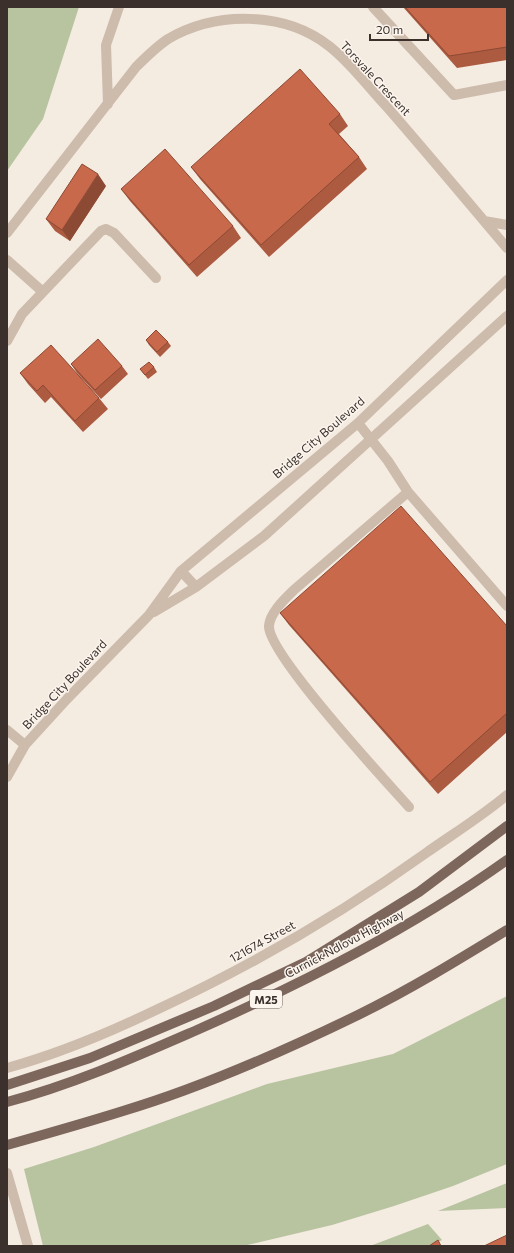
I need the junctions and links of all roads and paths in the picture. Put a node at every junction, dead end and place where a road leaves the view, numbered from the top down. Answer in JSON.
{"nodes":[{"id":1,"x":118,"y":7,"type":"edge"},
{"id":2,"x":373,"y":7,"type":"edge"},
{"id":3,"x":507,"y":85,"type":"edge"},
{"id":4,"x":108,"y":104,"type":"junction"},
{"id":5,"x":484,"y":221,"type":"junction"},
{"id":6,"x":507,"y":225,"type":"edge"},
{"id":7,"x":7,"y":233,"type":"edge"},
{"id":8,"x":507,"y":248,"type":"edge"},
{"id":9,"x":7,"y":260,"type":"edge"},
{"id":10,"x":156,"y":278,"type":"dead end"},
{"id":11,"x":507,"y":280,"type":"edge"},
{"id":12,"x":43,"y":292,"type":"junction"},
{"id":13,"x":507,"y":316,"type":"edge"},
{"id":14,"x":7,"y":341,"type":"edge"},
{"id":15,"x":358,"y":423,"type":"junction"},
{"id":16,"x":372,"y":438,"type":"junction"},
{"id":17,"x":408,"y":492,"type":"junction"},
{"id":18,"x":181,"y":571,"type":"junction"},
{"id":19,"x":196,"y":587,"type":"junction"},
{"id":20,"x":507,"y":606,"type":"edge"},
{"id":21,"x":149,"y":615,"type":"junction"},
{"id":22,"x":7,"y":730,"type":"edge"},
{"id":23,"x":25,"y":745,"type":"junction"},
{"id":24,"x":7,"y":777,"type":"edge"},
{"id":25,"x":507,"y":794,"type":"edge"},
{"id":26,"x":409,"y":807,"type":"dead end"},
{"id":27,"x":507,"y":826,"type":"edge"},
{"id":28,"x":507,"y":860,"type":"edge"},
{"id":29,"x":507,"y":930,"type":"edge"},
{"id":30,"x":7,"y":1068,"type":"edge"},
{"id":31,"x":7,"y":1085,"type":"edge"},
{"id":32,"x":7,"y":1102,"type":"edge"},
{"id":33,"x":7,"y":1145,"type":"edge"},
{"id":34,"x":7,"y":1173,"type":"edge"},
{"id":35,"x":28,"y":1246,"type":"edge"}],
"edges":[{"from":1,"to":4,"type":"street"},
{"from":2,"to":3,"type":"street"},
{"from":4,"to":5,"type":"street","name":"Torsvale Crescent"},
{"from":4,"to":7,"type":"street","name":"Torsvale Crescent"},
{"from":5,"to":6,"type":"street"},
{"from":5,"to":8,"type":"street","name":"Torsvale Crescent"},
{"from":9,"to":12,"type":"street"},
{"from":10,"to":12,"type":"street"},
{"from":11,"to":15,"type":"street","name":"Bridge City Boulevard"},
{"from":12,"to":14,"type":"street"},
{"from":13,"to":16,"type":"street","name":"Bridge City Boulevard"},
{"from":15,"to":16,"type":"street"},
{"from":15,"to":18,"type":"street","name":"Bridge City Boulevard"},
{"from":16,"to":17,"type":"street"},
{"from":16,"to":19,"type":"street","name":"Bridge City Boulevard"},
{"from":17,"to":20,"type":"street"},
{"from":17,"to":26,"type":"street"},
{"from":18,"to":19,"type":"street"},
{"from":18,"to":21,"type":"street","name":"Bridge City Boulevard"},
{"from":19,"to":21,"type":"street","name":"Bridge City Boulevard"},
{"from":21,"to":23,"type":"street","name":"Bridge City Boulevard"},
{"from":22,"to":23,"type":"street"},
{"from":23,"to":24,"type":"street","name":"Bridge City Boulevard"},
{"from":25,"to":30,"type":"street","name":"121674 Street"},
{"from":27,"to":31,"type":"main road"},
{"from":28,"to":32,"type":"main road","name":"Curnick Ndlovu Highway","number":"M25"},
{"from":29,"to":33,"type":"main road"},
{"from":34,"to":35,"type":"street"}]}
